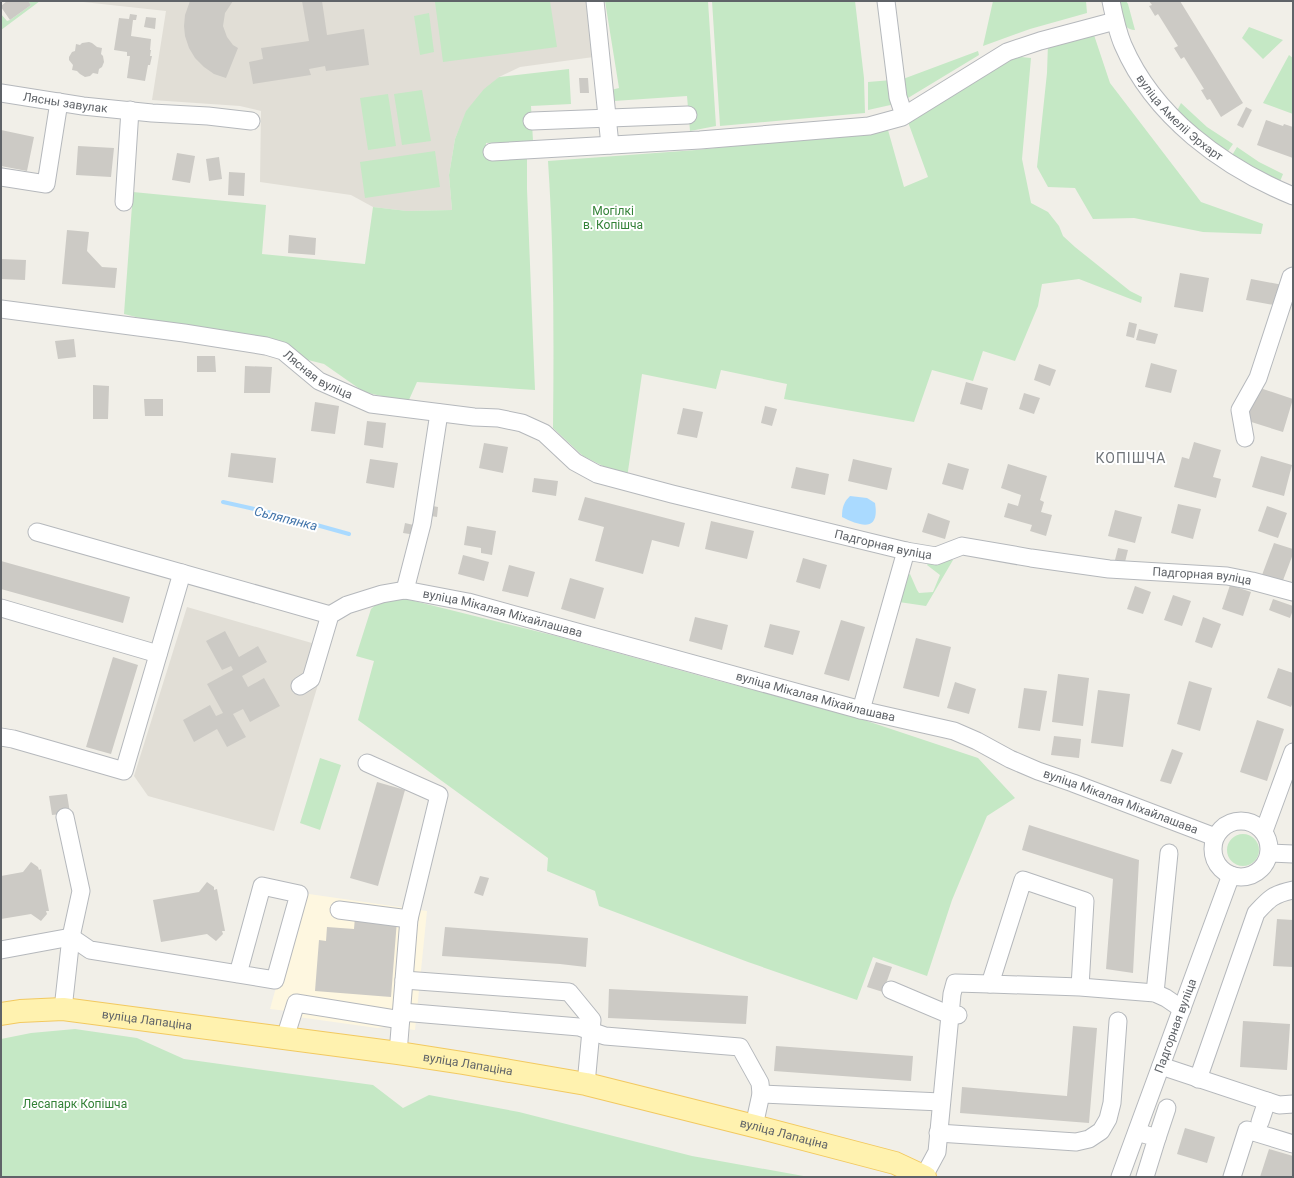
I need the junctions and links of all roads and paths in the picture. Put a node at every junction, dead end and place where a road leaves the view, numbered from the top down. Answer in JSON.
{"nodes":[{"id":1,"x":595,"y":1,"type":"edge"},
{"id":2,"x":886,"y":1,"type":"edge"},
{"id":3,"x":1111,"y":1,"type":"edge"},
{"id":4,"x":1115,"y":21,"type":"junction"},
{"id":5,"x":1,"y":93,"type":"edge"},
{"id":6,"x":59,"y":102,"type":"junction"},
{"id":7,"x":130,"y":110,"type":"junction"},
{"id":8,"x":688,"y":115,"type":"dead end"},
{"id":9,"x":904,"y":115,"type":"junction"},
{"id":10,"x":608,"y":118,"type":"junction"},
{"id":11,"x":251,"y":121,"type":"dead end"},
{"id":12,"x":532,"y":121,"type":"dead end"},
{"id":13,"x":610,"y":145,"type":"junction"},
{"id":14,"x":492,"y":152,"type":"dead end"},
{"id":15,"x":1,"y":177,"type":"edge"},
{"id":16,"x":1293,"y":196,"type":"edge"},
{"id":17,"x":124,"y":202,"type":"dead end"},
{"id":18,"x":1293,"y":276,"type":"edge"},
{"id":19,"x":1,"y":309,"type":"edge"},
{"id":20,"x":439,"y":413,"type":"junction"},
{"id":21,"x":1244,"y":438,"type":"dead end"},
{"id":22,"x":575,"y":462,"type":"joint"},
{"id":23,"x":38,"y":532,"type":"dead end"},
{"id":24,"x":906,"y":551,"type":"junction"},
{"id":25,"x":182,"y":573,"type":"junction"},
{"id":26,"x":405,"y":590,"type":"junction"},
{"id":27,"x":1293,"y":592,"type":"edge"},
{"id":28,"x":1,"y":608,"type":"edge"},
{"id":29,"x":330,"y":615,"type":"junction"},
{"id":30,"x":158,"y":654,"type":"junction"},
{"id":31,"x":300,"y":686,"type":"dead end"},
{"id":32,"x":861,"y":710,"type":"junction"},
{"id":33,"x":1,"y":737,"type":"edge"},
{"id":34,"x":1293,"y":752,"type":"edge"},
{"id":35,"x":367,"y":763,"type":"dead end"},
{"id":36,"x":65,"y":817,"type":"dead end"},
{"id":37,"x":1264,"y":831,"type":"junction"},
{"id":38,"x":1215,"y":837,"type":"junction"},
{"id":39,"x":1169,"y":853,"type":"dead end"},
{"id":40,"x":1269,"y":853,"type":"junction"},
{"id":41,"x":1293,"y":854,"type":"edge"},
{"id":42,"x":1231,"y":875,"type":"junction"},
{"id":43,"x":1293,"y":890,"type":"edge"},
{"id":44,"x":339,"y":910,"type":"dead end"},
{"id":45,"x":409,"y":919,"type":"junction"},
{"id":46,"x":71,"y":937,"type":"junction"},
{"id":47,"x":1,"y":950,"type":"edge"},
{"id":48,"x":238,"y":974,"type":"junction"},
{"id":49,"x":404,"y":980,"type":"junction"},
{"id":50,"x":990,"y":984,"type":"junction"},
{"id":51,"x":1080,"y":987,"type":"junction"},
{"id":52,"x":891,"y":990,"type":"dead end"},
{"id":53,"x":1155,"y":994,"type":"junction"},
{"id":54,"x":63,"y":1008,"type":"junction"},
{"id":55,"x":1182,"y":1009,"type":"junction"},
{"id":56,"x":1,"y":1014,"type":"edge"},
{"id":57,"x":954,"y":1015,"type":"junction"},
{"id":58,"x":401,"y":1016,"type":"junction"},
{"id":59,"x":1118,"y":1021,"type":"dead end"},
{"id":60,"x":591,"y":1032,"type":"junction"},
{"id":61,"x":284,"y":1038,"type":"junction"},
{"id":62,"x":398,"y":1053,"type":"junction"},
{"id":63,"x":1161,"y":1066,"type":"junction"},
{"id":64,"x":1198,"y":1079,"type":"junction"},
{"id":65,"x":586,"y":1084,"type":"junction"},
{"id":66,"x":762,"y":1094,"type":"junction"},
{"id":67,"x":1263,"y":1100,"type":"junction"},
{"id":68,"x":941,"y":1102,"type":"junction"},
{"id":69,"x":1293,"y":1104,"type":"edge"},
{"id":70,"x":1167,"y":1108,"type":"dead end"},
{"id":71,"x":1256,"y":1121,"type":"dead end"},
{"id":72,"x":754,"y":1126,"type":"junction"},
{"id":73,"x":938,"y":1132,"type":"junction"},
{"id":74,"x":1137,"y":1132,"type":"junction"},
{"id":75,"x":1157,"y":1138,"type":"junction"},
{"id":76,"x":1293,"y":1144,"type":"edge"},
{"id":77,"x":924,"y":1176,"type":"edge"},
{"id":78,"x":1120,"y":1177,"type":"edge"},
{"id":79,"x":1145,"y":1177,"type":"edge"},
{"id":80,"x":1232,"y":1177,"type":"edge"}],
"edges":[{"from":1,"to":10,"type":"street"},
{"from":2,"to":9,"type":"street"},
{"from":3,"to":4,"type":"street","name":"вуліца Амеліі Эрхарт"},
{"from":4,"to":9,"type":"street"},
{"from":4,"to":16,"type":"street","name":"вуліца Амеліі Эрхарт"},
{"from":5,"to":6,"type":"street","name":"Лясны завулак"},
{"from":6,"to":7,"type":"street","name":"Лясны завулак"},
{"from":6,"to":15,"type":"street"},
{"from":7,"to":11,"type":"street","name":"Лясны завулак"},
{"from":7,"to":17,"type":"street"},
{"from":8,"to":10,"type":"street"},
{"from":9,"to":13,"type":"street"},
{"from":10,"to":12,"type":"street"},
{"from":10,"to":13,"type":"street"},
{"from":13,"to":14,"type":"street"},
{"from":18,"to":21,"type":"street"},
{"from":19,"to":20,"type":"street","name":"Лясная вуліца"},
{"from":20,"to":22,"type":"street","name":"Лясная вуліца"},
{"from":20,"to":26,"type":"street"},
{"from":22,"to":24,"type":"street","name":"Падгорная вуліца"},
{"from":23,"to":25,"type":"street"},
{"from":24,"to":27,"type":"street","name":"Падгорная вуліца"},
{"from":24,"to":32,"type":"street"},
{"from":25,"to":29,"type":"street"},
{"from":25,"to":30,"type":"street"},
{"from":26,"to":29,"type":"street"},
{"from":26,"to":32,"type":"street","name":"вуліца Мікалая Міхайлашава"},
{"from":28,"to":30,"type":"street"},
{"from":29,"to":31,"type":"street"},
{"from":30,"to":33,"type":"street"},
{"from":32,"to":38,"type":"street","name":"вуліца Мікалая Міхайлашава"},
{"from":34,"to":37,"type":"street"},
{"from":35,"to":45,"type":"street"},
{"from":36,"to":46,"type":"street"},
{"from":37,"to":38,"type":"street"},
{"from":37,"to":40,"type":"street"},
{"from":38,"to":42,"type":"street"},
{"from":39,"to":53,"type":"street"},
{"from":40,"to":41,"type":"street"},
{"from":40,"to":42,"type":"street"},
{"from":42,"to":55,"type":"street","name":"Падгорная вуліца"},
{"from":43,"to":64,"type":"street"},
{"from":44,"to":45,"type":"street"},
{"from":45,"to":49,"type":"street"},
{"from":46,"to":47,"type":"street"},
{"from":46,"to":48,"type":"street"},
{"from":46,"to":54,"type":"street"},
{"from":48,"to":48,"type":"street"},
{"from":49,"to":58,"type":"street"},
{"from":49,"to":60,"type":"street"},
{"from":50,"to":51,"type":"street"},
{"from":50,"to":51,"type":"street"},
{"from":50,"to":57,"type":"street"},
{"from":51,"to":53,"type":"street"},
{"from":52,"to":57,"type":"street"},
{"from":53,"to":55,"type":"street"},
{"from":54,"to":56,"type":"main road","name":"вуліца Лапаціна"},
{"from":54,"to":61,"type":"main road","name":"вуліца Лапаціна"},
{"from":55,"to":63,"type":"street","name":"Падгорная вуліца"},
{"from":57,"to":68,"type":"street"},
{"from":58,"to":60,"type":"street"},
{"from":58,"to":61,"type":"street"},
{"from":58,"to":62,"type":"street"},
{"from":59,"to":73,"type":"street"},
{"from":60,"to":65,"type":"street"},
{"from":60,"to":66,"type":"street"},
{"from":61,"to":62,"type":"main road","name":"вуліца Лапаціна"},
{"from":62,"to":65,"type":"main road","name":"вуліца Лапаціна"},
{"from":63,"to":64,"type":"street"},
{"from":63,"to":74,"type":"street","name":"Падгорная вуліца"},
{"from":64,"to":67,"type":"street"},
{"from":65,"to":72,"type":"main road","name":"вуліца Лапаціна"},
{"from":66,"to":68,"type":"street"},
{"from":66,"to":72,"type":"street"},
{"from":67,"to":69,"type":"street"},
{"from":67,"to":71,"type":"street"},
{"from":68,"to":73,"type":"street"},
{"from":70,"to":75,"type":"street"},
{"from":72,"to":77,"type":"main road","name":"вуліца Лапаціна"},
{"from":73,"to":77,"type":"street"},
{"from":74,"to":75,"type":"street"},
{"from":74,"to":78,"type":"street","name":"Падгорная вуліца"},
{"from":75,"to":79,"type":"street"},
{"from":76,"to":80,"type":"street"}]}
